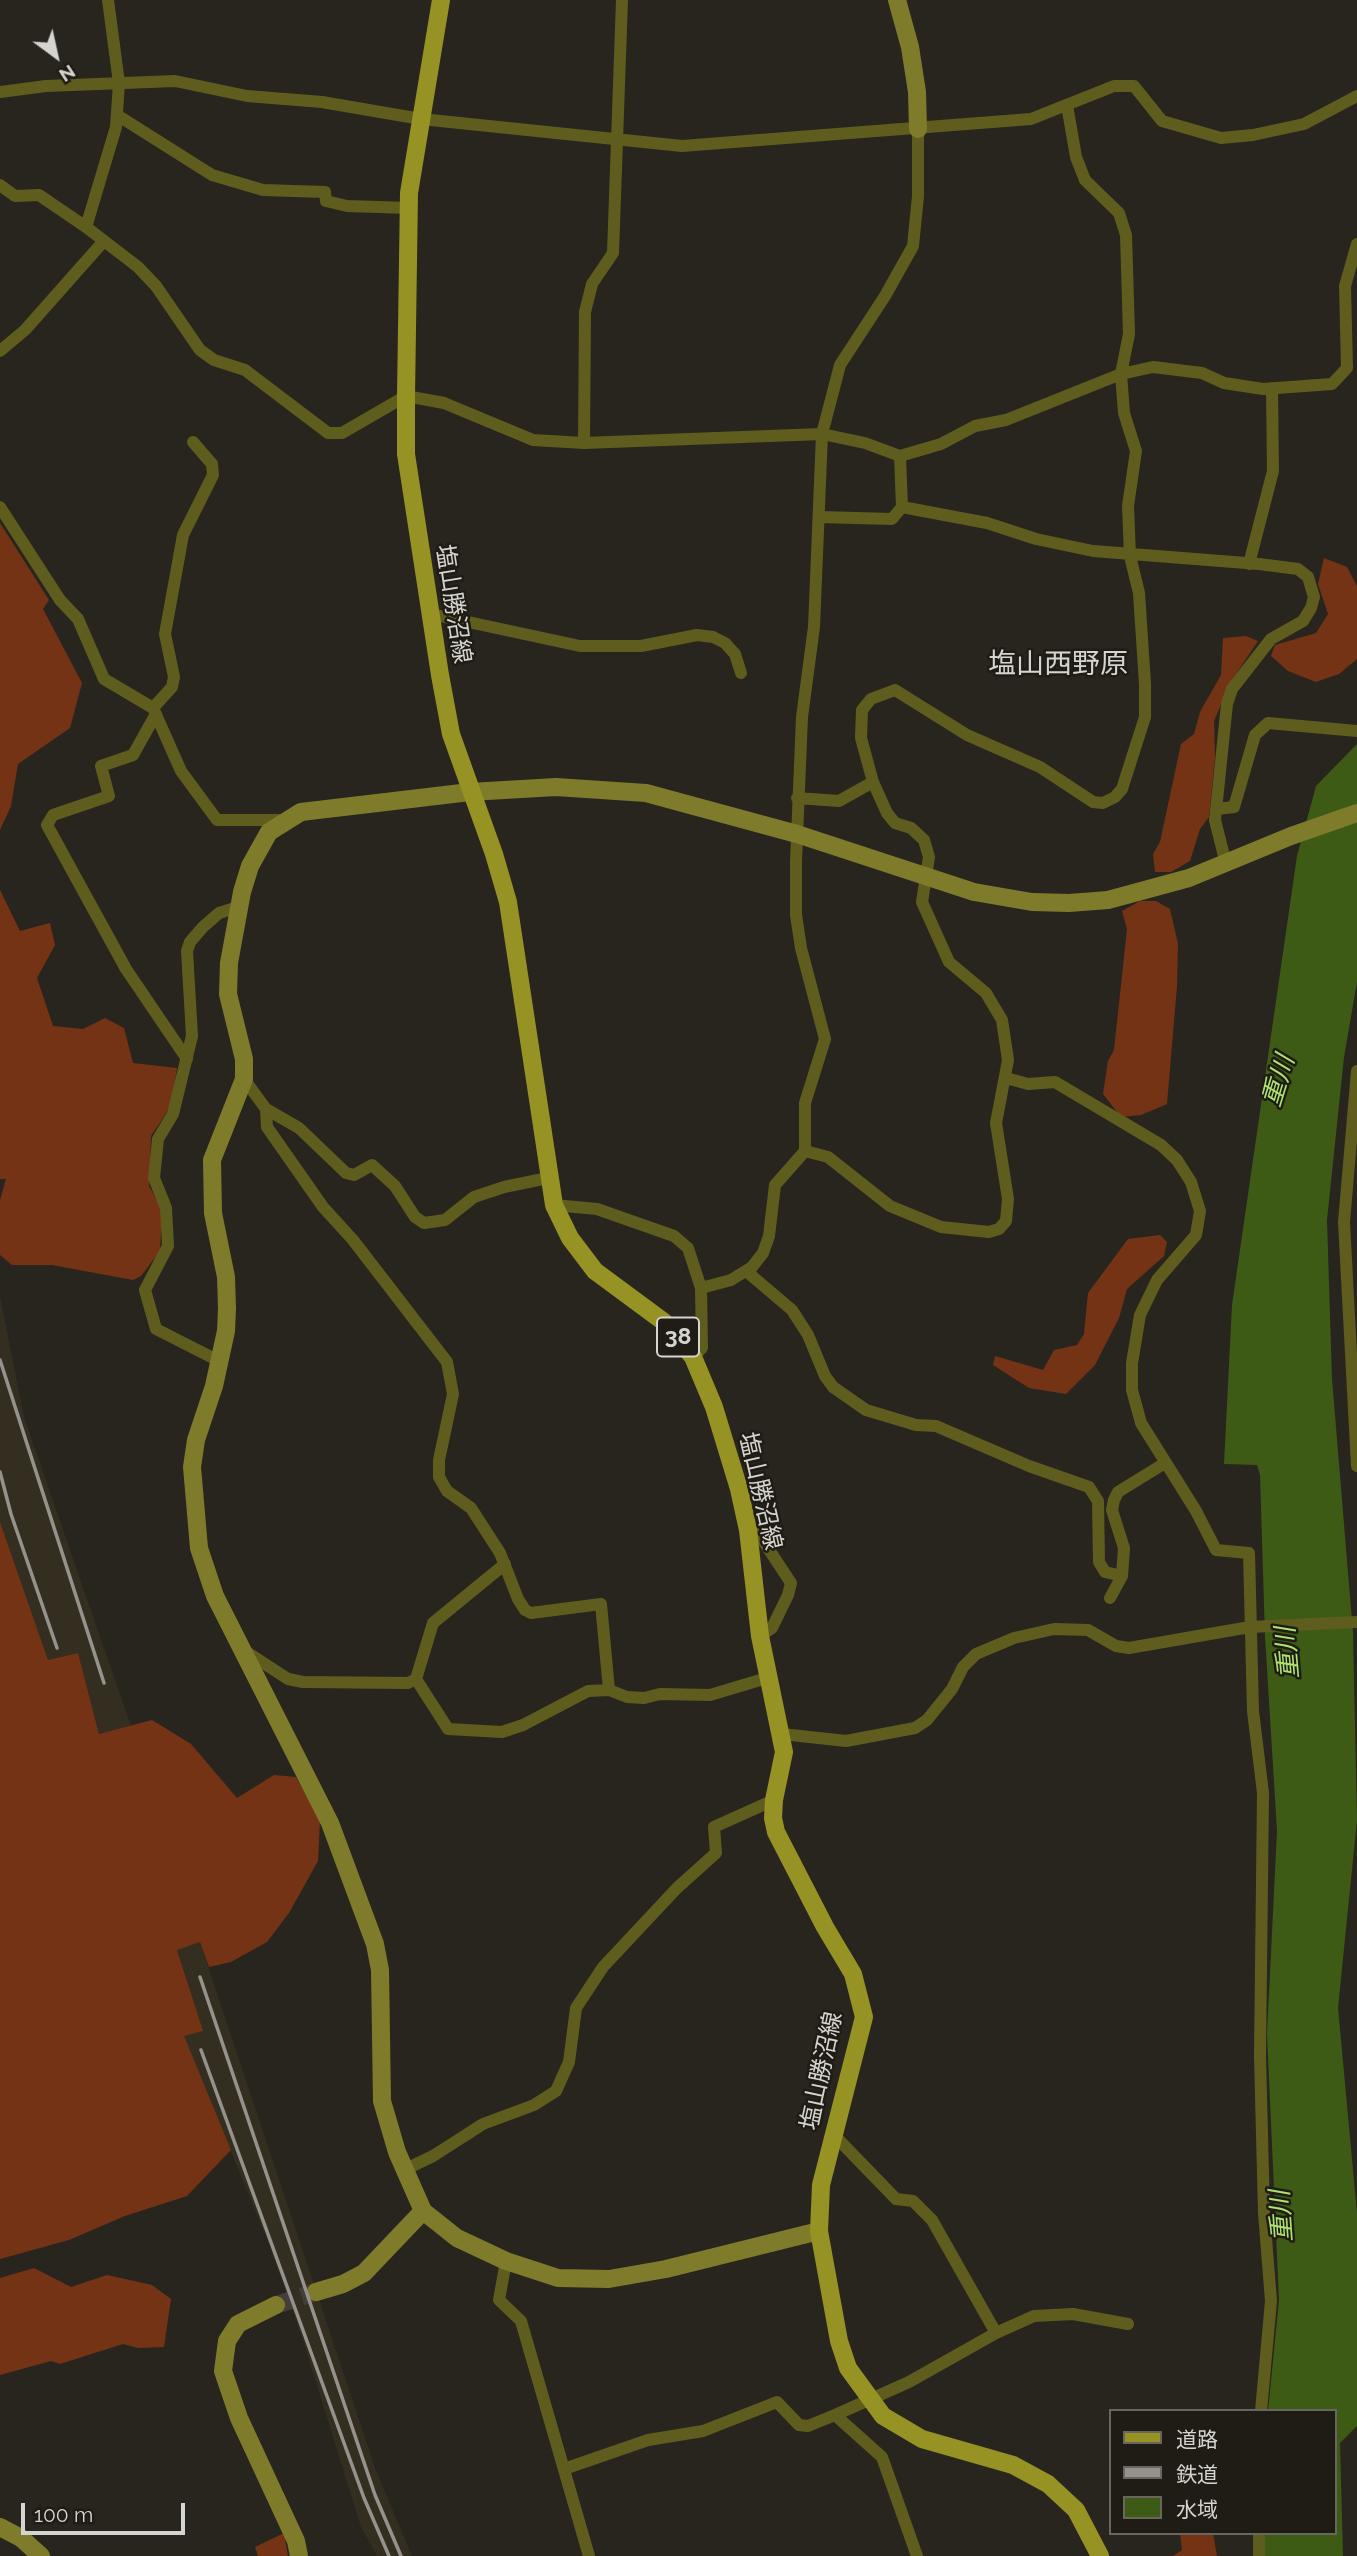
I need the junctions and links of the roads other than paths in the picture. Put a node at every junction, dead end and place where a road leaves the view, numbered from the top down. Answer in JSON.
{"nodes":[{"id":1,"x":108,"y":0,"type":"edge"},
{"id":2,"x":441,"y":0,"type":"edge"},
{"id":3,"x":622,"y":0,"type":"edge"},
{"id":4,"x":897,"y":0,"type":"edge"},
{"id":5,"x":119,"y":83,"type":"junction"},
{"id":6,"x":0,"y":92,"type":"edge"},
{"id":7,"x":1357,"y":96,"type":"edge"},
{"id":8,"x":1067,"y":105,"type":"junction"},
{"id":9,"x":117,"y":115,"type":"junction"},
{"id":10,"x":421,"y":118,"type":"junction"},
{"id":11,"x":918,"y":129,"type":"junction"},
{"id":12,"x":618,"y":139,"type":"junction"},
{"id":13,"x":0,"y":185,"type":"edge"},
{"id":14,"x":409,"y":208,"type":"junction"},
{"id":15,"x":86,"y":227,"type":"junction"},
{"id":16,"x":103,"y":242,"type":"junction"},
{"id":17,"x":1357,"y":244,"type":"edge"},
{"id":18,"x":0,"y":351,"type":"edge"},
{"id":19,"x":1121,"y":374,"type":"junction"},
{"id":20,"x":1272,"y":388,"type":"junction"},
{"id":21,"x":406,"y":396,"type":"junction"},
{"id":22,"x":822,"y":434,"type":"junction"},
{"id":23,"x":192,"y":442,"type":"dead end"},
{"id":24,"x":584,"y":443,"type":"junction"},
{"id":25,"x":900,"y":456,"type":"junction"},
{"id":26,"x":0,"y":507,"type":"edge"},
{"id":27,"x":902,"y":507,"type":"junction"},
{"id":28,"x":819,"y":517,"type":"junction"},
{"id":29,"x":1130,"y":556,"type":"junction"},
{"id":30,"x":1249,"y":564,"type":"junction"},
{"id":31,"x":430,"y":614,"type":"junction"},
{"id":32,"x":741,"y":673,"type":"dead end"},
{"id":33,"x":155,"y":711,"type":"junction"},
{"id":34,"x":1357,"y":731,"type":"edge"},
{"id":35,"x":873,"y":782,"type":"junction"},
{"id":36,"x":470,"y":792,"type":"junction"},
{"id":37,"x":797,"y":798,"type":"junction"},
{"id":38,"x":1216,"y":809,"type":"junction"},
{"id":39,"x":1357,"y":813,"type":"edge"},
{"id":40,"x":285,"y":820,"type":"junction"},
{"id":41,"x":797,"y":834,"type":"junction"},
{"id":42,"x":1226,"y":864,"type":"junction"},
{"id":43,"x":925,"y":878,"type":"junction"},
{"id":44,"x":238,"y":906,"type":"junction"},
{"id":45,"x":187,"y":1059,"type":"junction"},
{"id":46,"x":1357,"y":1071,"type":"edge"},
{"id":47,"x":1006,"y":1078,"type":"junction"},
{"id":48,"x":244,"y":1079,"type":"junction"},
{"id":49,"x":266,"y":1109,"type":"junction"},
{"id":50,"x":805,"y":1151,"type":"junction"},
{"id":51,"x":548,"y":1178,"type":"junction"},
{"id":52,"x":554,"y":1205,"type":"junction"},
{"id":53,"x":746,"y":1271,"type":"junction"},
{"id":54,"x":701,"y":1289,"type":"junction"},
{"id":55,"x":693,"y":1357,"type":"junction"},
{"id":56,"x":219,"y":1361,"type":"junction"},
{"id":57,"x":1165,"y":1463,"type":"junction"},
{"id":58,"x":1357,"y":1466,"type":"edge"},
{"id":59,"x":748,"y":1530,"type":"junction"},
{"id":60,"x":505,"y":1564,"type":"junction"},
{"id":61,"x":1122,"y":1576,"type":"junction"},
{"id":62,"x":1111,"y":1598,"type":"dead end"},
{"id":63,"x":1357,"y":1622,"type":"edge"},
{"id":64,"x":1250,"y":1627,"type":"junction"},
{"id":65,"x":760,"y":1636,"type":"junction"},
{"id":66,"x":242,"y":1649,"type":"junction"},
{"id":67,"x":416,"y":1678,"type":"junction"},
{"id":68,"x":767,"y":1678,"type":"junction"},
{"id":69,"x":609,"y":1690,"type":"junction"},
{"id":70,"x":782,"y":1734,"type":"junction"},
{"id":71,"x":774,"y":1800,"type":"junction"},
{"id":72,"x":833,"y":2134,"type":"junction"},
{"id":73,"x":404,"y":2170,"type":"junction"},
{"id":74,"x":423,"y":2211,"type":"junction"},
{"id":75,"x":819,"y":2231,"type":"junction"},
{"id":76,"x":506,"y":2261,"type":"junction"},
{"id":77,"x":316,"y":2292,"type":"tunnel mouth"},
{"id":78,"x":276,"y":2305,"type":"tunnel mouth"},
{"id":79,"x":1128,"y":2323,"type":"dead end"},
{"id":80,"x":996,"y":2333,"type":"junction"},
{"id":81,"x":868,"y":2399,"type":"junction"},
{"id":82,"x":1261,"y":2409,"type":"edge"},
{"id":83,"x":835,"y":2415,"type":"junction"},
{"id":84,"x":564,"y":2469,"type":"junction"},
{"id":85,"x":0,"y":2527,"type":"edge"},
{"id":86,"x":1259,"y":2535,"type":"edge"},
{"id":87,"x":41,"y":2556,"type":"edge"},
{"id":88,"x":299,"y":2556,"type":"edge"},
{"id":89,"x":589,"y":2556,"type":"edge"},
{"id":90,"x":917,"y":2556,"type":"edge"},
{"id":91,"x":1100,"y":2556,"type":"edge"},
{"id":92,"x":1259,"y":2556,"type":"edge"}],
"edges":[{"from":1,"to":5,"type":"street"},
{"from":2,"to":10,"type":"main road","name":"塩山勝沼線","number":"38"},
{"from":3,"to":12,"type":"street"},
{"from":4,"to":11,"type":"street"},
{"from":5,"to":6,"type":"street"},
{"from":5,"to":9,"type":"street"},
{"from":5,"to":10,"type":"street"},
{"from":7,"to":8,"type":"street"},
{"from":8,"to":11,"type":"street"},
{"from":8,"to":19,"type":"street"},
{"from":9,"to":14,"type":"street"},
{"from":9,"to":15,"type":"street"},
{"from":10,"to":12,"type":"street"},
{"from":10,"to":14,"type":"main road","name":"塩山勝沼線","number":"38"},
{"from":11,"to":12,"type":"street"},
{"from":11,"to":22,"type":"street"},
{"from":12,"to":24,"type":"street"},
{"from":13,"to":15,"type":"street"},
{"from":14,"to":21,"type":"main road","name":"塩山勝沼線","number":"38"},
{"from":15,"to":16,"type":"street"},
{"from":16,"to":18,"type":"street"},
{"from":16,"to":21,"type":"street"},
{"from":17,"to":20,"type":"street"},
{"from":19,"to":20,"type":"street"},
{"from":19,"to":25,"type":"street"},
{"from":19,"to":29,"type":"street"},
{"from":20,"to":30,"type":"street"},
{"from":21,"to":24,"type":"street"},
{"from":21,"to":31,"type":"main road","name":"塩山勝沼線","number":"38"},
{"from":22,"to":24,"type":"street"},
{"from":22,"to":25,"type":"street"},
{"from":22,"to":28,"type":"street"},
{"from":23,"to":33,"type":"street"},
{"from":25,"to":27,"type":"street"},
{"from":26,"to":33,"type":"street"},
{"from":27,"to":28,"type":"street"},
{"from":27,"to":29,"type":"street"},
{"from":28,"to":37,"type":"street"},
{"from":29,"to":30,"type":"street"},
{"from":29,"to":35,"type":"street"},
{"from":30,"to":38,"type":"street"},
{"from":31,"to":32,"type":"street"},
{"from":31,"to":36,"type":"main road","name":"塩山勝沼線","number":"38"},
{"from":33,"to":40,"type":"street"},
{"from":33,"to":45,"type":"street"},
{"from":34,"to":38,"type":"street"},
{"from":35,"to":37,"type":"street"},
{"from":35,"to":43,"type":"street"},
{"from":36,"to":40,"type":"street"},
{"from":36,"to":41,"type":"street"},
{"from":36,"to":51,"type":"main road","name":"塩山勝沼線","number":"38"},
{"from":37,"to":41,"type":"street"},
{"from":38,"to":42,"type":"street"},
{"from":39,"to":42,"type":"street"},
{"from":40,"to":44,"type":"street"},
{"from":41,"to":43,"type":"street"},
{"from":41,"to":50,"type":"street"},
{"from":42,"to":43,"type":"street"},
{"from":43,"to":47,"type":"street"},
{"from":44,"to":45,"type":"street"},
{"from":44,"to":48,"type":"street"},
{"from":45,"to":56,"type":"street"},
{"from":46,"to":58,"type":"street"},
{"from":47,"to":50,"type":"street"},
{"from":47,"to":57,"type":"street"},
{"from":48,"to":49,"type":"street"},
{"from":48,"to":56,"type":"street"},
{"from":49,"to":51,"type":"street"},
{"from":49,"to":60,"type":"street"},
{"from":50,"to":53,"type":"street"},
{"from":51,"to":52,"type":"main road","name":"塩山勝沼線","number":"38"},
{"from":52,"to":54,"type":"street","number":"38"},
{"from":52,"to":55,"type":"main road","name":"塩山勝沼線","number":"38"},
{"from":53,"to":54,"type":"street"},
{"from":53,"to":61,"type":"street"},
{"from":54,"to":55,"type":"street","number":"38"},
{"from":55,"to":59,"type":"main road","name":"塩山勝沼線","number":"38"},
{"from":56,"to":66,"type":"street"},
{"from":57,"to":61,"type":"street"},
{"from":57,"to":64,"type":"street"},
{"from":59,"to":65,"type":"main road","name":"塩山勝沼線","number":"38"},
{"from":59,"to":65,"type":"street"},
{"from":60,"to":67,"type":"street"},
{"from":60,"to":69,"type":"street"},
{"from":61,"to":62,"type":"street"},
{"from":63,"to":64,"type":"street"},
{"from":64,"to":70,"type":"street"},
{"from":64,"to":82,"type":"street"},
{"from":65,"to":68,"type":"main road","name":"塩山勝沼線","number":"38"},
{"from":66,"to":67,"type":"street"},
{"from":66,"to":73,"type":"street"},
{"from":67,"to":69,"type":"street"},
{"from":68,"to":69,"type":"street"},
{"from":68,"to":70,"type":"main road","name":"塩山勝沼線","number":"38"},
{"from":70,"to":71,"type":"main road","name":"塩山勝沼線","number":"38"},
{"from":71,"to":72,"type":"main road","name":"塩山勝沼線","number":"38"},
{"from":71,"to":73,"type":"street"},
{"from":72,"to":75,"type":"main road","name":"塩山勝沼線","number":"38"},
{"from":72,"to":80,"type":"street"},
{"from":73,"to":74,"type":"street"},
{"from":74,"to":76,"type":"street"},
{"from":74,"to":77,"type":"street"},
{"from":75,"to":76,"type":"street"},
{"from":75,"to":81,"type":"main road","name":"塩山勝沼線","number":"38"},
{"from":76,"to":84,"type":"street"},
{"from":78,"to":88,"type":"street"},
{"from":79,"to":80,"type":"street"},
{"from":80,"to":81,"type":"street"},
{"from":81,"to":83,"type":"street"},
{"from":81,"to":91,"type":"main road","name":"塩山勝沼線","number":"38"},
{"from":83,"to":84,"type":"street"},
{"from":83,"to":90,"type":"street"},
{"from":84,"to":89,"type":"street"},
{"from":85,"to":87,"type":"street"},
{"from":86,"to":92,"type":"street"}]}
